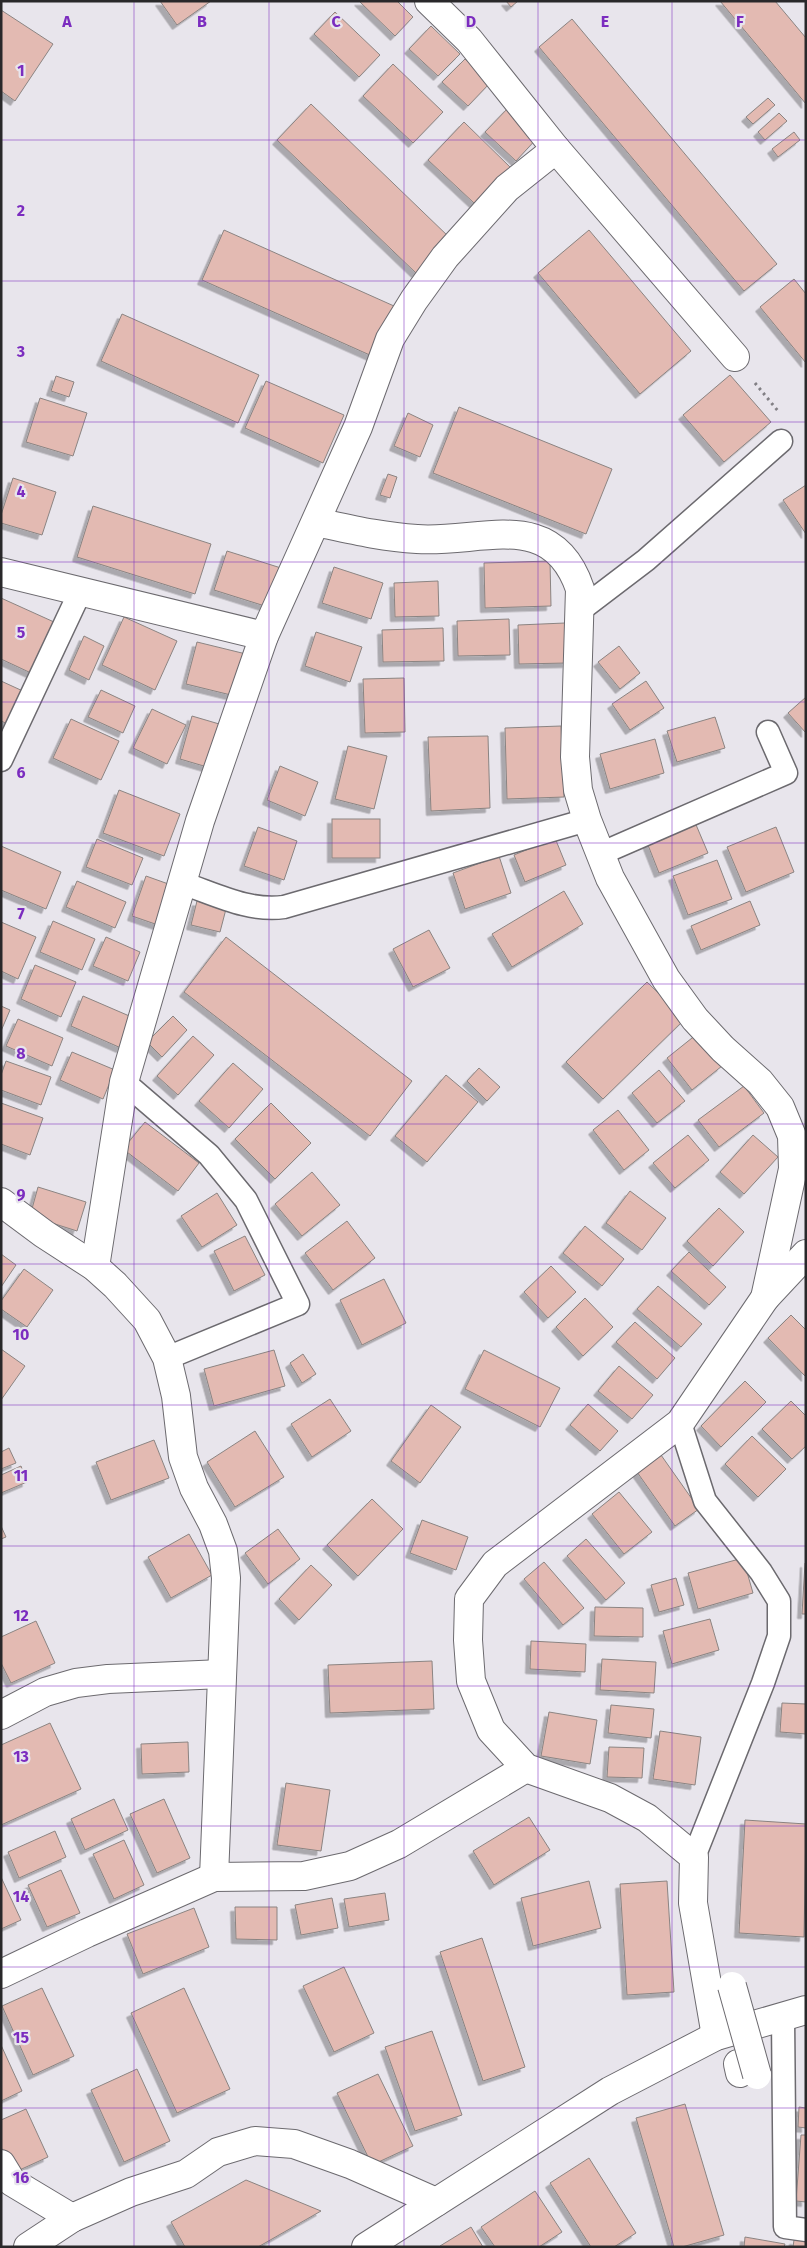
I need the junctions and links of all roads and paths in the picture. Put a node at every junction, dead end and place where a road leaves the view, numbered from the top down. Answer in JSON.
{"nodes":[{"id":1,"x":430,"y":1,"type":"edge"},
{"id":2,"x":556,"y":149,"type":"junction"},
{"id":3,"x":735,"y":357,"type":"joint"},
{"id":4,"x":781,"y":441,"type":"joint"},
{"id":5,"x":316,"y":522,"type":"junction"},
{"id":6,"x":1,"y":572,"type":"edge"},
{"id":7,"x":80,"y":592,"type":"junction"},
{"id":8,"x":579,"y":611,"type":"junction"},
{"id":9,"x":264,"y":636,"type":"junction"},
{"id":10,"x":768,"y":732,"type":"dead end"},
{"id":11,"x":1,"y":760,"type":"edge"},
{"id":12,"x":587,"y":820,"type":"junction"},
{"id":13,"x":600,"y":854,"type":"junction"},
{"id":14,"x":182,"y":883,"type":"junction"},
{"id":15,"x":124,"y":1082,"type":"junction"},
{"id":16,"x":1,"y":1202,"type":"edge"},
{"id":17,"x":806,"y":1254,"type":"edge"},
{"id":18,"x":95,"y":1267,"type":"junction"},
{"id":19,"x":765,"y":1298,"type":"junction"},
{"id":20,"x":167,"y":1358,"type":"junction"},
{"id":21,"x":680,"y":1423,"type":"junction"},
{"id":22,"x":222,"y":1674,"type":"junction"},
{"id":23,"x":1,"y":1715,"type":"edge"},
{"id":24,"x":526,"y":1768,"type":"junction"},
{"id":25,"x":694,"y":1857,"type":"junction"},
{"id":26,"x":214,"y":1877,"type":"junction"},
{"id":27,"x":1,"y":1974,"type":"edge"},
{"id":28,"x":732,"y":1986,"type":"dead end"},
{"id":29,"x":794,"y":2013,"type":"edge"},
{"id":30,"x":716,"y":2036,"type":"junction"},
{"id":31,"x":745,"y":2071,"type":"dead end"},
{"id":32,"x":1,"y":2164,"type":"edge"},
{"id":33,"x":436,"y":2202,"type":"junction"},
{"id":34,"x":72,"y":2218,"type":"junction"},
{"id":35,"x":806,"y":2230,"type":"edge"},
{"id":36,"x":28,"y":2247,"type":"edge"},
{"id":37,"x":366,"y":2247,"type":"edge"}],
"edges":[{"from":1,"to":2,"type":"street"},
{"from":2,"to":3,"type":"street"},
{"from":2,"to":5,"type":"street"},
{"from":3,"to":4,"type":"path"},
{"from":4,"to":8,"type":"lane"},
{"from":5,"to":8,"type":"street"},
{"from":5,"to":9,"type":"street"},
{"from":6,"to":7,"type":"street"},
{"from":7,"to":9,"type":"street"},
{"from":7,"to":11,"type":"lane"},
{"from":8,"to":12,"type":"street"},
{"from":9,"to":14,"type":"street"},
{"from":10,"to":13,"type":"lane"},
{"from":12,"to":13,"type":"street"},
{"from":12,"to":14,"type":"lane"},
{"from":13,"to":19,"type":"street"},
{"from":14,"to":15,"type":"street"},
{"from":15,"to":18,"type":"street"},
{"from":15,"to":20,"type":"lane"},
{"from":16,"to":18,"type":"street"},
{"from":17,"to":19,"type":"street"},
{"from":18,"to":20,"type":"street"},
{"from":19,"to":21,"type":"street"},
{"from":20,"to":22,"type":"street"},
{"from":21,"to":24,"type":"street"},
{"from":21,"to":25,"type":"lane"},
{"from":22,"to":23,"type":"street"},
{"from":22,"to":26,"type":"street"},
{"from":24,"to":25,"type":"street"},
{"from":24,"to":26,"type":"street"},
{"from":25,"to":30,"type":"street"},
{"from":26,"to":27,"type":"street"},
{"from":28,"to":31,"type":"street","bridge":true},
{"from":29,"to":30,"type":"street"},
{"from":29,"to":35,"type":"lane"},
{"from":30,"to":33,"type":"street"},
{"from":32,"to":34,"type":"street"},
{"from":33,"to":34,"type":"street"},
{"from":33,"to":37,"type":"street"},
{"from":34,"to":36,"type":"street"}]}
